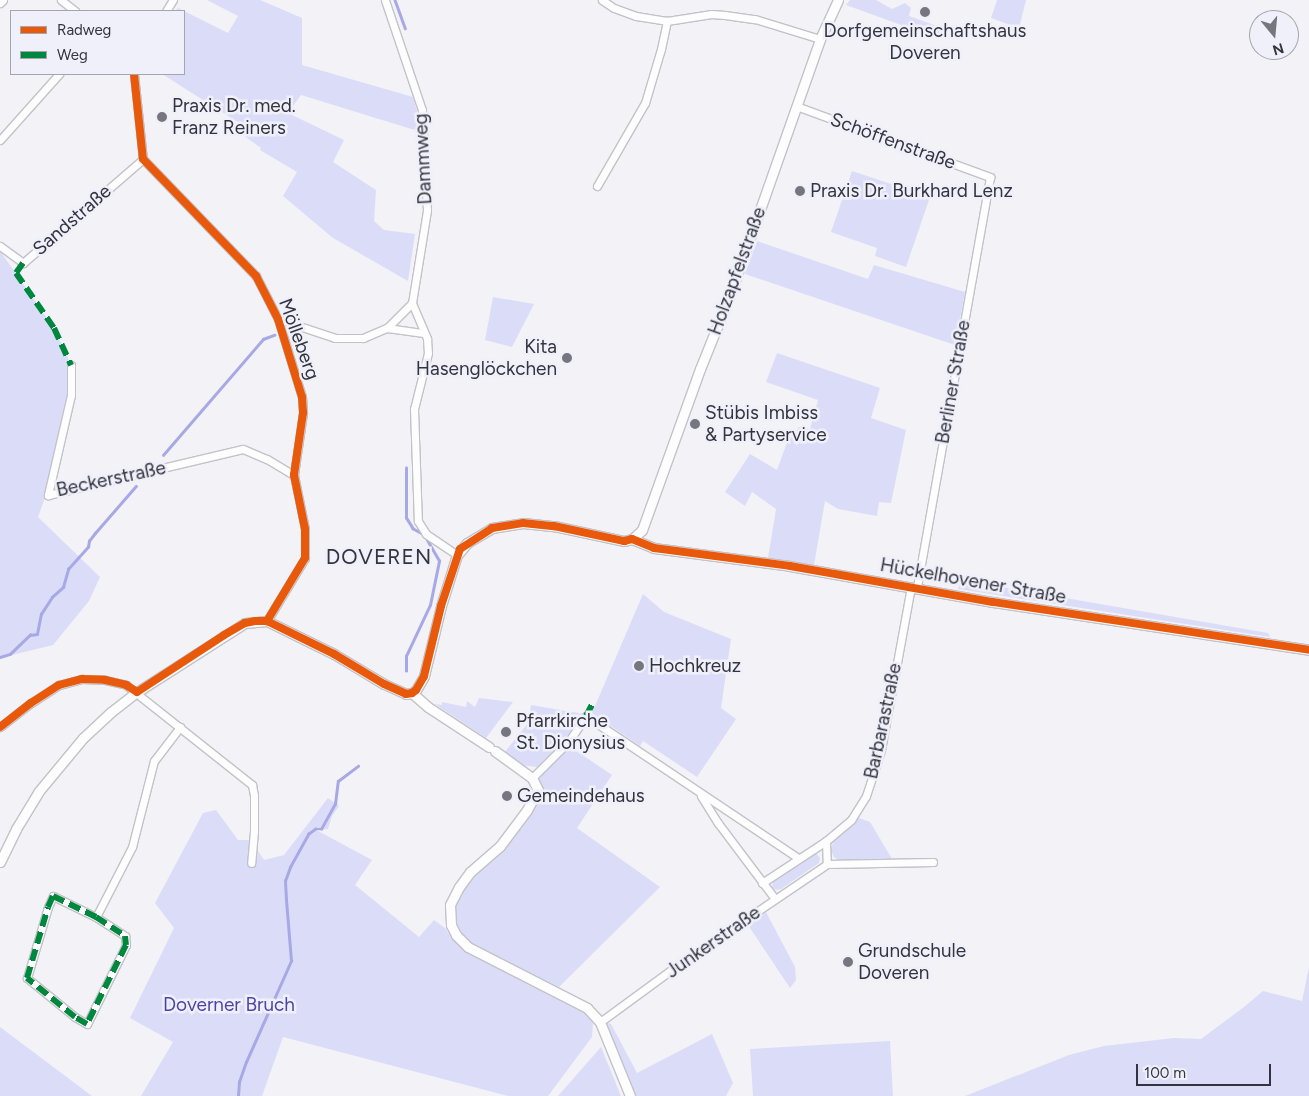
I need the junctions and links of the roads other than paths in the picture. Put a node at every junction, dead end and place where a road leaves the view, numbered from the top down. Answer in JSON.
{"nodes":[{"id":1,"x":3,"y":0,"type":"edge"},
{"id":2,"x":61,"y":0,"type":"edge"},
{"id":3,"x":385,"y":0,"type":"edge"},
{"id":4,"x":602,"y":0,"type":"edge"},
{"id":5,"x":838,"y":0,"type":"edge"},
{"id":6,"x":0,"y":3,"type":"edge"},
{"id":7,"x":74,"y":10,"type":"edge"},
{"id":8,"x":667,"y":21,"type":"junction"},
{"id":9,"x":820,"y":39,"type":"junction"},
{"id":10,"x":58,"y":75,"type":"edge"},
{"id":11,"x":134,"y":75,"type":"edge"},
{"id":12,"x":796,"y":106,"type":"junction"},
{"id":13,"x":0,"y":140,"type":"edge"},
{"id":14,"x":143,"y":159,"type":"junction"},
{"id":15,"x":990,"y":177,"type":"joint"},
{"id":16,"x":597,"y":186,"type":"dead end"},
{"id":17,"x":0,"y":246,"type":"edge"},
{"id":18,"x":412,"y":303,"type":"junction"},
{"id":19,"x":278,"y":319,"type":"junction"},
{"id":20,"x":387,"y":328,"type":"junction"},
{"id":21,"x":424,"y":333,"type":"junction"},
{"id":22,"x":71,"y":365,"type":"dead end"},
{"id":23,"x":294,"y":475,"type":"junction"},
{"id":24,"x":632,"y":539,"type":"junction"},
{"id":25,"x":457,"y":555,"type":"junction"},
{"id":26,"x":914,"y":587,"type":"junction"},
{"id":27,"x":267,"y":621,"type":"junction"},
{"id":28,"x":1309,"y":650,"type":"edge"},
{"id":29,"x":137,"y":692,"type":"junction"},
{"id":30,"x":412,"y":693,"type":"junction"},
{"id":31,"x":0,"y":727,"type":"edge"},
{"id":32,"x":180,"y":727,"type":"junction"},
{"id":33,"x":532,"y":778,"type":"junction"},
{"id":34,"x":700,"y":793,"type":"junction"},
{"id":35,"x":826,"y":841,"type":"junction"},
{"id":36,"x":798,"y":858,"type":"junction"},
{"id":37,"x":0,"y":862,"type":"edge"},
{"id":38,"x":932,"y":862,"type":"dead end"},
{"id":39,"x":251,"y":863,"type":"dead end"},
{"id":40,"x":827,"y":864,"type":"junction"},
{"id":41,"x":762,"y":883,"type":"junction"},
{"id":42,"x":775,"y":899,"type":"junction"},
{"id":43,"x":96,"y":917,"type":"junction"},
{"id":44,"x":600,"y":1022,"type":"junction"},
{"id":45,"x":630,"y":1096,"type":"edge"}],
"edges":[{"from":1,"to":6,"type":"street"},
{"from":2,"to":7,"type":"street"},
{"from":3,"to":18,"type":"street","name":"Dammweg"},
{"from":4,"to":8,"type":"street"},
{"from":5,"to":9,"type":"street","name":"Holzapfelstraße"},
{"from":8,"to":9,"type":"street"},
{"from":8,"to":16,"type":"street"},
{"from":9,"to":12,"type":"street","name":"Holzapfelstraße"},
{"from":10,"to":13,"type":"street"},
{"from":11,"to":14,"type":"street"},
{"from":12,"to":15,"type":"street","name":"Schöffenstraße"},
{"from":12,"to":24,"type":"street","name":"Holzapfelstraße"},
{"from":14,"to":17,"type":"street","name":"Sandstraße"},
{"from":14,"to":19,"type":"street","name":"Mölleberg"},
{"from":15,"to":26,"type":"street","name":"Berliner Straße"},
{"from":18,"to":20,"type":"street","name":"Mölleberg"},
{"from":18,"to":21,"type":"street"},
{"from":19,"to":20,"type":"street","name":"Mölleberg"},
{"from":19,"to":23,"type":"street","name":"Mölleberg"},
{"from":20,"to":21,"type":"street"},
{"from":21,"to":25,"type":"street"},
{"from":22,"to":23,"type":"street","name":"Beckerstraße"},
{"from":23,"to":27,"type":"street","name":"Mölleberg"},
{"from":24,"to":25,"type":"street","name":"Hückelhovener Straße"},
{"from":24,"to":26,"type":"street","name":"Hückelhovener Straße"},
{"from":25,"to":30,"type":"street"},
{"from":26,"to":28,"type":"street","name":"Hückelhovener Straße"},
{"from":26,"to":35,"type":"street","name":"Barbarastraße"},
{"from":27,"to":29,"type":"street"},
{"from":27,"to":30,"type":"street"},
{"from":29,"to":31,"type":"street"},
{"from":29,"to":32,"type":"street"},
{"from":29,"to":37,"type":"street"},
{"from":30,"to":33,"type":"street"},
{"from":32,"to":39,"type":"street"},
{"from":32,"to":43,"type":"street"},
{"from":33,"to":34,"type":"street"},
{"from":33,"to":44,"type":"street"},
{"from":34,"to":36,"type":"street"},
{"from":34,"to":41,"type":"street"},
{"from":35,"to":36,"type":"street","name":"Barbarastraße"},
{"from":35,"to":40,"type":"street"},
{"from":36,"to":41,"type":"street","name":"Barbarastraße"},
{"from":38,"to":40,"type":"street"},
{"from":40,"to":42,"type":"street","name":"Junkerstraße"},
{"from":41,"to":42,"type":"street"},
{"from":42,"to":44,"type":"street","name":"Junkerstraße"},
{"from":43,"to":43,"type":"street"},
{"from":44,"to":45,"type":"street"}]}
